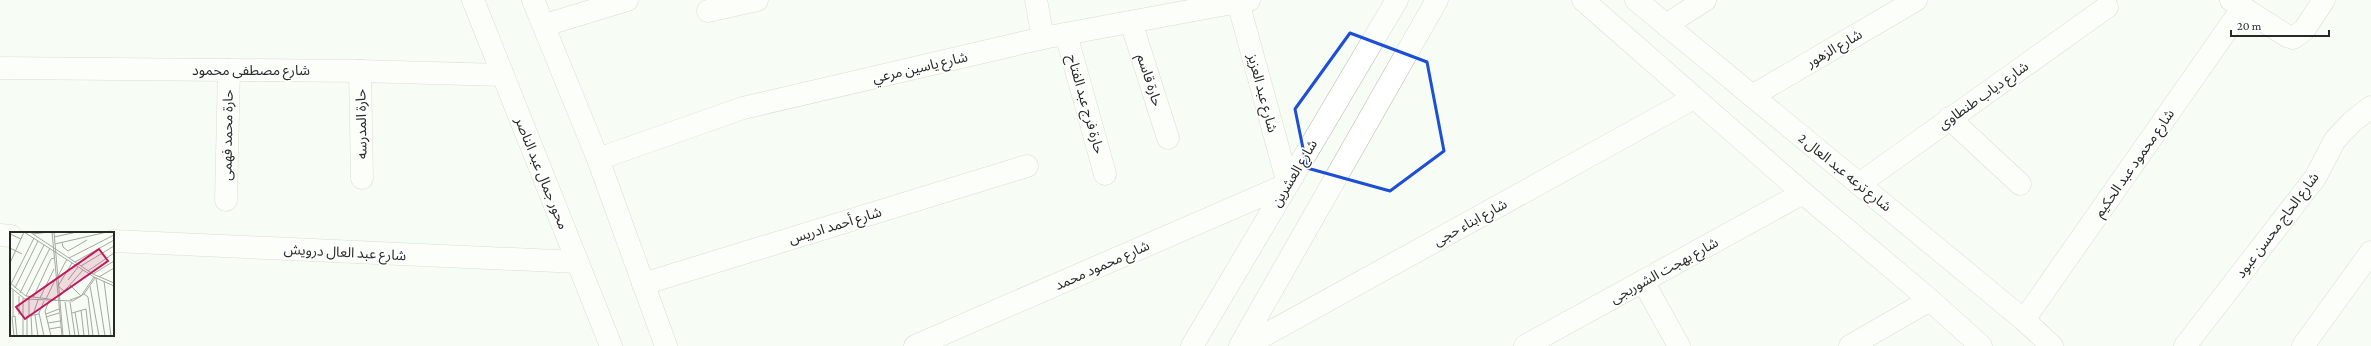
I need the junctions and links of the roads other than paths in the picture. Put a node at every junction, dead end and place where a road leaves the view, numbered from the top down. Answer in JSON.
{"nodes":[{"id":1,"x":473,"y":0,"type":"edge"},
{"id":2,"x":534,"y":0,"type":"edge"},
{"id":3,"x":627,"y":0,"type":"edge"},
{"id":4,"x":757,"y":0,"type":"edge"},
{"id":5,"x":1036,"y":0,"type":"edge"},
{"id":6,"x":1397,"y":0,"type":"edge"},
{"id":7,"x":1437,"y":0,"type":"edge"},
{"id":8,"x":1583,"y":0,"type":"edge"},
{"id":9,"x":1636,"y":0,"type":"edge"},
{"id":10,"x":1705,"y":0,"type":"edge"},
{"id":11,"x":1916,"y":0,"type":"edge"},
{"id":12,"x":2324,"y":0,"type":"edge"},
{"id":13,"x":1243,"y":1,"type":"edge"},
{"id":14,"x":2237,"y":4,"type":"edge"},
{"id":15,"x":2107,"y":7,"type":"dead end"},
{"id":16,"x":708,"y":11,"type":"dead end"},
{"id":17,"x":1131,"y":22,"type":"junction"},
{"id":18,"x":544,"y":25,"type":"junction"},
{"id":19,"x":1666,"y":25,"type":"junction"},
{"id":20,"x":1066,"y":34,"type":"junction"},
{"id":21,"x":1043,"y":38,"type":"junction"},
{"id":22,"x":0,"y":68,"type":"edge"},
{"id":23,"x":229,"y":70,"type":"junction"},
{"id":24,"x":360,"y":71,"type":"junction"},
{"id":25,"x":503,"y":75,"type":"junction"},
{"id":26,"x":1752,"y":96,"type":"junction"},
{"id":27,"x":1694,"y":98,"type":"junction"},
{"id":28,"x":2371,"y":107,"type":"edge"},
{"id":29,"x":1949,"y":118,"type":"junction"},
{"id":30,"x":1168,"y":138,"type":"dead end"},
{"id":31,"x":598,"y":158,"type":"junction"},
{"id":32,"x":1027,"y":166,"type":"dead end"},
{"id":33,"x":1105,"y":174,"type":"dead end"},
{"id":34,"x":362,"y":178,"type":"dead end"},
{"id":35,"x":1288,"y":184,"type":"junction"},
{"id":36,"x":1859,"y":184,"type":"junction"},
{"id":37,"x":2020,"y":184,"type":"dead end"},
{"id":38,"x":1803,"y":193,"type":"junction"},
{"id":39,"x":226,"y":200,"type":"dead end"},
{"id":40,"x":0,"y":235,"type":"edge"},
{"id":41,"x":10,"y":236,"type":"edge"},
{"id":42,"x":114,"y":241,"type":"edge"},
{"id":43,"x":2371,"y":252,"type":"edge"},
{"id":44,"x":578,"y":262,"type":"junction"},
{"id":45,"x":1643,"y":281,"type":"junction"},
{"id":46,"x":643,"y":284,"type":"junction"},
{"id":47,"x":1930,"y":300,"type":"junction"},
{"id":48,"x":2024,"y":320,"type":"junction"},
{"id":49,"x":611,"y":346,"type":"edge"},
{"id":50,"x":666,"y":346,"type":"edge"},
{"id":51,"x":915,"y":346,"type":"edge"},
{"id":52,"x":1192,"y":346,"type":"edge"},
{"id":53,"x":1240,"y":346,"type":"edge"},
{"id":54,"x":1245,"y":346,"type":"edge"},
{"id":55,"x":1525,"y":346,"type":"edge"},
{"id":56,"x":1679,"y":346,"type":"edge"},
{"id":57,"x":1850,"y":346,"type":"edge"},
{"id":58,"x":1980,"y":346,"type":"edge"},
{"id":59,"x":2052,"y":346,"type":"edge"},
{"id":60,"x":2185,"y":346,"type":"edge"},
{"id":61,"x":2303,"y":346,"type":"edge"}],
"edges":[{"from":1,"to":25,"type":"street","name":"محور جمال عبد الناصر"},
{"from":2,"to":18,"type":"street"},
{"from":3,"to":18,"type":"street"},
{"from":4,"to":16,"type":"street"},
{"from":5,"to":21,"type":"street"},
{"from":6,"to":35,"type":"street","name":"شارع العشرين"},
{"from":7,"to":53,"type":"street"},
{"from":8,"to":27,"type":"street"},
{"from":9,"to":19,"type":"street","name":"شارع ترعه عبد العال 2"},
{"from":10,"to":19,"type":"street"},
{"from":11,"to":26,"type":"street","name":"شارع الزهور"},
{"from":12,"to":14,"type":"street"},
{"from":13,"to":17,"type":"street","name":"شارع ياسين مرعي"},
{"from":13,"to":35,"type":"street","name":"شارع عبد العزيز"},
{"from":14,"to":48,"type":"street","name":"شارع محمود عبد الحكيم"},
{"from":15,"to":29,"type":"street","name":"شارع دياب طنطاوى"},
{"from":17,"to":20,"type":"street","name":"شارع ياسين مرعي"},
{"from":17,"to":30,"type":"street","name":"حارة قاسم"},
{"from":18,"to":31,"type":"street"},
{"from":19,"to":26,"type":"street","name":"شارع ترعه عبد العال 2"},
{"from":20,"to":21,"type":"street","name":"شارع ياسين مرعي"},
{"from":20,"to":33,"type":"street","name":"حارة فرج عبد الفتاح"},
{"from":21,"to":31,"type":"street","name":"شارع ياسين مرعي"},
{"from":22,"to":23,"type":"street","name":"شارع مصطفى محمود"},
{"from":23,"to":24,"type":"street","name":"شارع مصطفى محمود"},
{"from":23,"to":39,"type":"street","name":"حارة محمد فهمى"},
{"from":24,"to":25,"type":"street","name":"شارع مصطفى محمود"},
{"from":24,"to":34,"type":"street","name":"حارة المدرسه"},
{"from":25,"to":44,"type":"street","name":"محور جمال عبد الناصر"},
{"from":26,"to":36,"type":"street","name":"شارع ترعه عبد العال 2"},
{"from":27,"to":38,"type":"street"},
{"from":27,"to":54,"type":"street","name":"شارع ابناء حجى"},
{"from":28,"to":60,"type":"street","name":"شارع الحاج محسن عبود"},
{"from":29,"to":36,"type":"street","name":"شارع دياب طنطاوى"},
{"from":29,"to":37,"type":"street"},
{"from":31,"to":46,"type":"street"},
{"from":32,"to":46,"type":"street","name":"شارع أحمد ادريس"},
{"from":35,"to":51,"type":"street","name":"شارع محمود محمد"},
{"from":35,"to":52,"type":"street","name":"شارع العشرين"},
{"from":36,"to":48,"type":"street","name":"شارع ترعه عبد العال 2"},
{"from":38,"to":45,"type":"street","name":"شارع بهجت الشوربجى"},
{"from":38,"to":47,"type":"street"},
{"from":40,"to":41,"type":"street"},
{"from":42,"to":44,"type":"street","name":"شارع عبد العال درويش"},
{"from":43,"to":61,"type":"street"},
{"from":44,"to":49,"type":"street","name":"محور جمال عبد الناصر"},
{"from":45,"to":55,"type":"street","name":"شارع بهجت الشوربجى"},
{"from":45,"to":56,"type":"street"},
{"from":46,"to":50,"type":"street"},
{"from":47,"to":57,"type":"street"},
{"from":47,"to":58,"type":"street"},
{"from":48,"to":59,"type":"street","name":"شارع ترعه عبد العال 2"}]}
